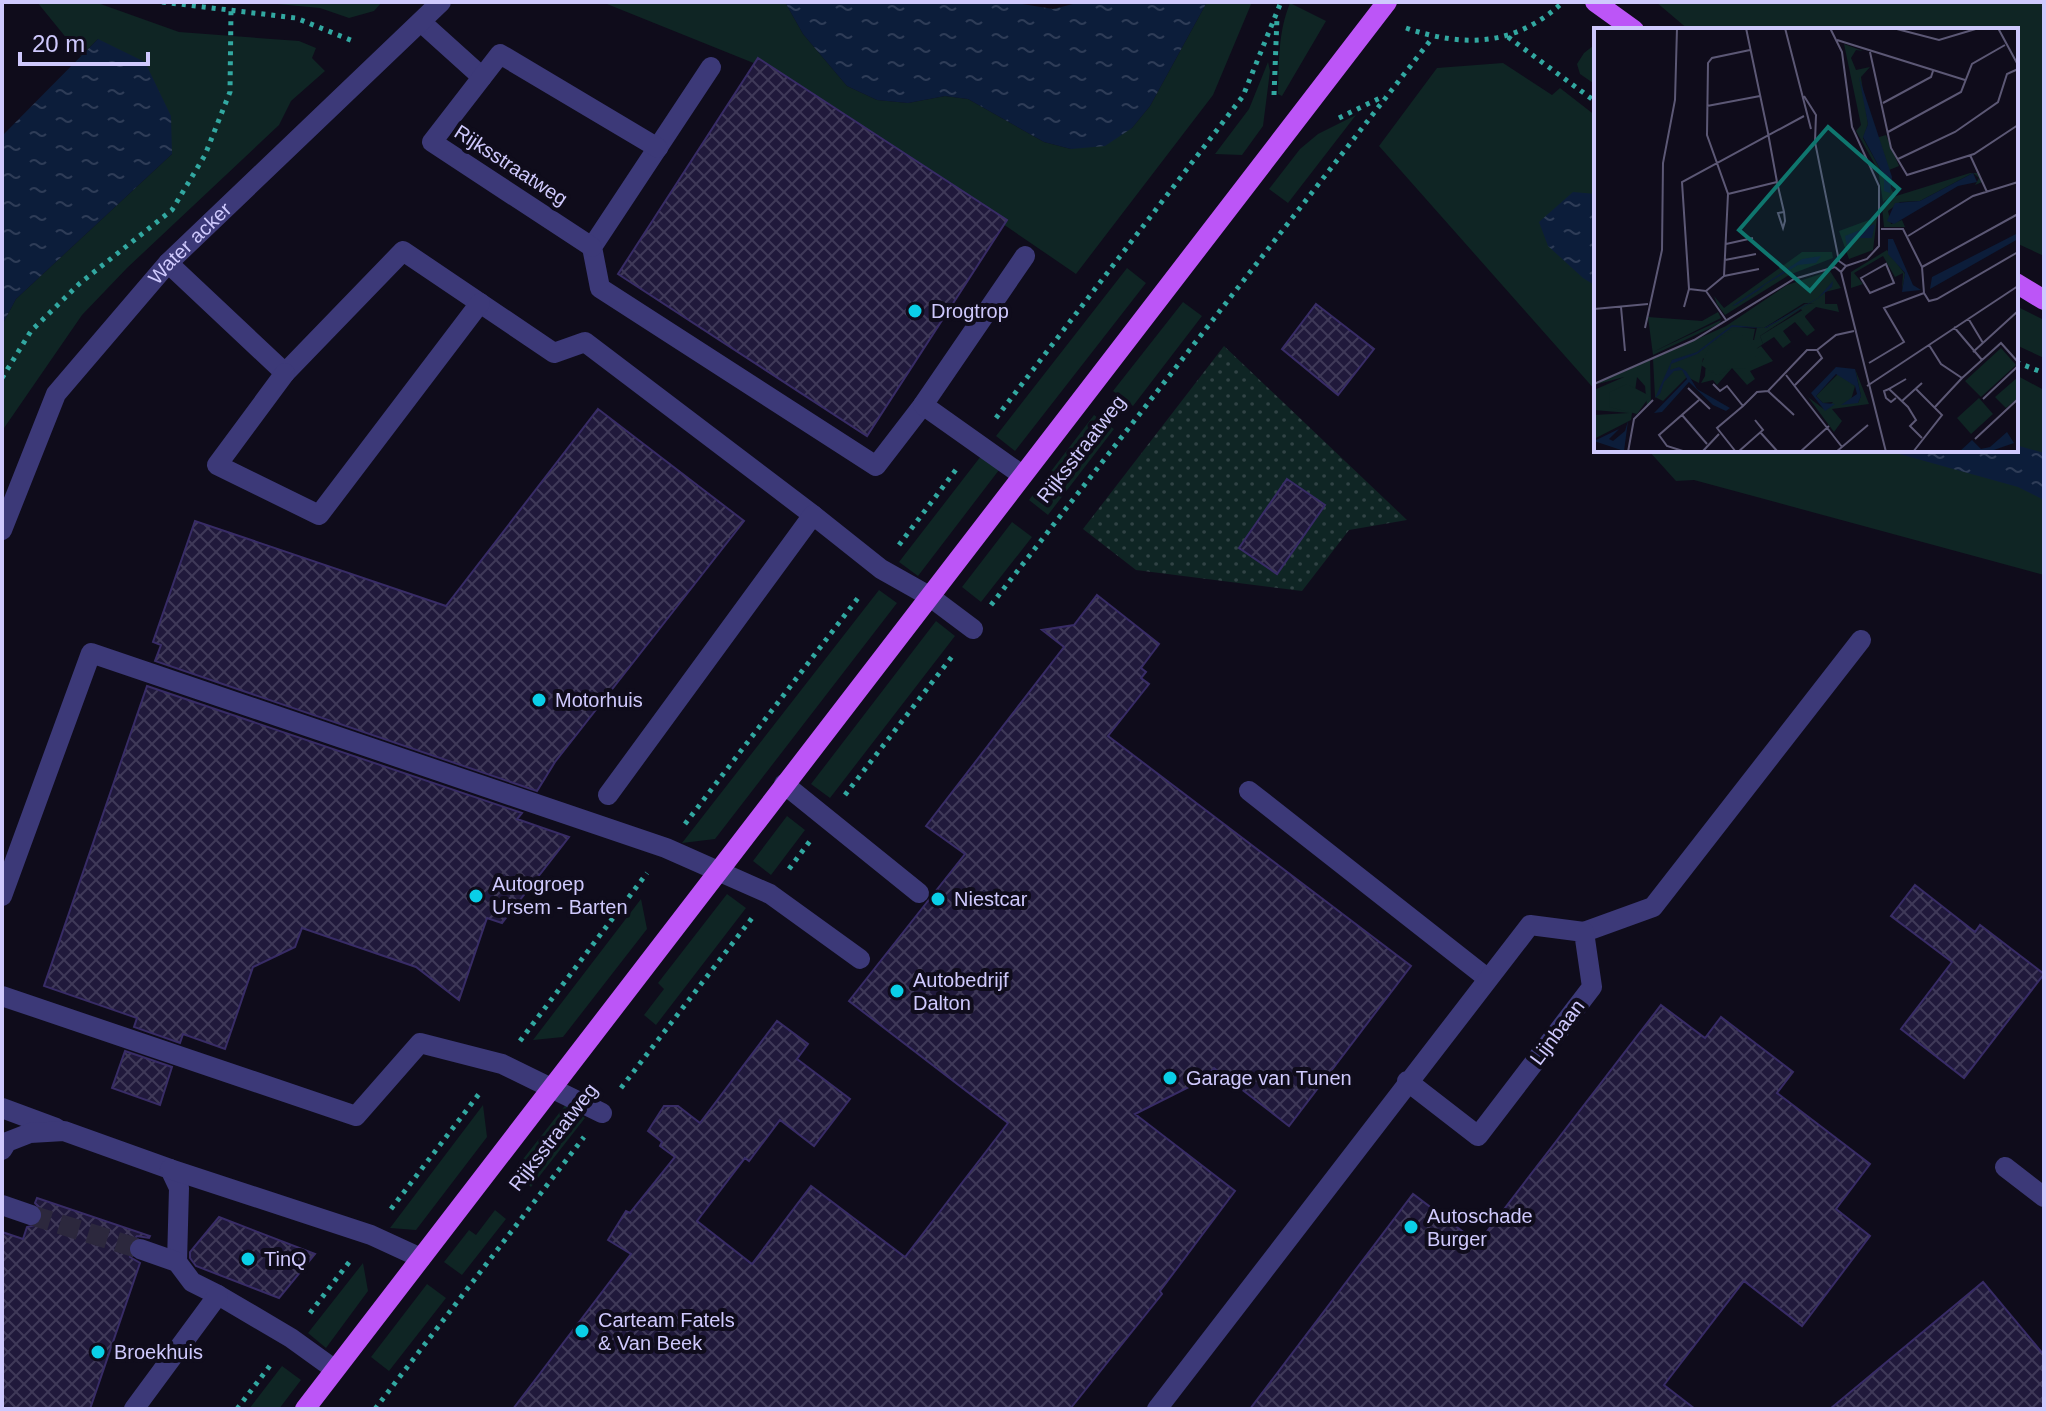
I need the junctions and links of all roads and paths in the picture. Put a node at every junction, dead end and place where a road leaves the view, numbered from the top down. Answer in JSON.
{"nodes":[{"id":1,"x":162,"y":2,"type":"edge"},
{"id":2,"x":441,"y":2,"type":"edge"},
{"id":3,"x":1281,"y":2,"type":"edge"},
{"id":4,"x":1563,"y":2,"type":"edge"},
{"id":5,"x":1595,"y":2,"type":"edge"},
{"id":6,"x":1384,"y":7,"type":"edge"},
{"id":7,"x":231,"y":10,"type":"junction"},
{"id":8,"x":1277,"y":12,"type":"junction"},
{"id":9,"x":421,"y":22,"type":"junction"},
{"id":10,"x":1631,"y":28,"type":"edge"},
{"id":11,"x":1433,"y":37,"type":"junction"},
{"id":12,"x":1508,"y":37,"type":"junction"},
{"id":13,"x":387,"y":55,"type":"junction"},
{"id":14,"x":711,"y":67,"type":"dead end"},
{"id":15,"x":482,"y":77,"type":"junction"},
{"id":16,"x":1594,"y":101,"type":"edge"},
{"id":17,"x":658,"y":148,"type":"junction"},
{"id":18,"x":1271,"y":151,"type":"junction"},
{"id":19,"x":592,"y":247,"type":"junction"},
{"id":20,"x":1025,"y":256,"type":"dead end"},
{"id":21,"x":168,"y":263,"type":"junction"},
{"id":22,"x":2018,"y":284,"type":"edge"},
{"id":23,"x":2044,"y":300,"type":"edge"},
{"id":24,"x":480,"y":303,"type":"junction"},
{"id":25,"x":2018,"y":363,"type":"edge"},
{"id":26,"x":285,"y":373,"type":"junction"},
{"id":27,"x":2044,"y":373,"type":"edge"},
{"id":28,"x":2,"y":378,"type":"edge"},
{"id":29,"x":923,"y":405,"type":"junction"},
{"id":30,"x":976,"y":442,"type":"junction"},
{"id":31,"x":1022,"y":475,"type":"junction"},
{"id":32,"x":813,"y":515,"type":"junction"},
{"id":33,"x":2,"y":530,"type":"edge"},
{"id":34,"x":881,"y":569,"type":"junction"},
{"id":35,"x":929,"y":596,"type":"junction"},
{"id":36,"x":973,"y":629,"type":"junction"},
{"id":37,"x":1861,"y":640,"type":"dead end"},
{"id":38,"x":784,"y":784,"type":"junction"},
{"id":39,"x":1249,"y":791,"type":"dead end"},
{"id":40,"x":608,"y":795,"type":"dead end"},
{"id":41,"x":827,"y":818,"type":"junction"},
{"id":42,"x":666,"y":848,"type":"junction"},
{"id":43,"x":719,"y":870,"type":"junction"},
{"id":44,"x":919,"y":893,"type":"dead end"},
{"id":45,"x":770,"y":894,"type":"junction"},
{"id":46,"x":2,"y":896,"type":"edge"},
{"id":47,"x":1584,"y":932,"type":"junction"},
{"id":48,"x":860,"y":959,"type":"dead end"},
{"id":49,"x":1487,"y":978,"type":"junction"},
{"id":50,"x":2,"y":996,"type":"edge"},
{"id":51,"x":502,"y":1064,"type":"junction"},
{"id":52,"x":1407,"y":1081,"type":"junction"},
{"id":53,"x":551,"y":1088,"type":"junction"},
{"id":54,"x":2,"y":1108,"type":"edge"},
{"id":55,"x":602,"y":1113,"type":"junction"},
{"id":56,"x":64,"y":1131,"type":"junction"},
{"id":57,"x":2,"y":1150,"type":"edge"},
{"id":58,"x":2005,"y":1167,"type":"dead end"},
{"id":59,"x":170,"y":1169,"type":"junction"},
{"id":60,"x":2044,"y":1197,"type":"edge"},
{"id":61,"x":2,"y":1205,"type":"edge"},
{"id":62,"x":31,"y":1215,"type":"tunnel mouth"},
{"id":63,"x":371,"y":1235,"type":"junction"},
{"id":64,"x":140,"y":1249,"type":"tunnel mouth"},
{"id":65,"x":421,"y":1258,"type":"junction"},
{"id":66,"x":177,"y":1262,"type":"junction"},
{"id":67,"x":218,"y":1295,"type":"junction"},
{"id":68,"x":291,"y":1338,"type":"junction"},
{"id":69,"x":334,"y":1369,"type":"junction"},
{"id":70,"x":134,"y":1409,"type":"edge"},
{"id":71,"x":237,"y":1409,"type":"edge"},
{"id":72,"x":305,"y":1409,"type":"edge"},
{"id":73,"x":375,"y":1409,"type":"edge"},
{"id":74,"x":1157,"y":1409,"type":"edge"}],
"edges":[{"from":1,"to":7,"type":"path"},
{"from":2,"to":9,"type":"street","name":"Water acker"},
{"from":3,"to":8,"type":"path"},
{"from":4,"to":12,"type":"path"},
{"from":5,"to":10,"type":"main road"},
{"from":6,"to":11,"type":"path"},
{"from":6,"to":18,"type":"main road","name":"Rijksstraatweg"},
{"from":7,"to":13,"type":"path"},
{"from":7,"to":28,"type":"path"},
{"from":8,"to":18,"type":"path"},
{"from":8,"to":30,"type":"path"},
{"from":9,"to":13,"type":"street","name":"Water acker"},
{"from":9,"to":15,"type":"street"},
{"from":11,"to":12,"type":"path"},
{"from":11,"to":36,"type":"path","name":"Rijksstraatweg"},
{"from":12,"to":16,"type":"path"},
{"from":13,"to":21,"type":"street","name":"Water acker"},
{"from":14,"to":17,"type":"street"},
{"from":15,"to":17,"type":"street","name":"Rijksstraatweg"},
{"from":15,"to":19,"type":"street","name":"Rijksstraatweg"},
{"from":17,"to":19,"type":"street"},
{"from":18,"to":31,"type":"main road","name":"Rijksstraatweg"},
{"from":19,"to":29,"type":"street"},
{"from":20,"to":29,"type":"street"},
{"from":21,"to":26,"type":"street"},
{"from":21,"to":33,"type":"street","name":"Water acker"},
{"from":22,"to":23,"type":"main road"},
{"from":24,"to":26,"type":"street"},
{"from":24,"to":26,"type":"street"},
{"from":24,"to":32,"type":"street"},
{"from":25,"to":27,"type":"path"},
{"from":29,"to":30,"type":"street","name":"Rijksstraatweg"},
{"from":30,"to":31,"type":"street","name":"Rijksstraatweg"},
{"from":30,"to":34,"type":"path"},
{"from":31,"to":35,"type":"main road","name":"Rijksstraatweg"},
{"from":32,"to":34,"type":"street"},
{"from":32,"to":40,"type":"street"},
{"from":34,"to":35,"type":"street"},
{"from":34,"to":42,"type":"path"},
{"from":35,"to":36,"type":"street"},
{"from":35,"to":38,"type":"main road","name":"Rijksstraatweg"},
{"from":36,"to":41,"type":"path","name":"Rijksstraatweg"},
{"from":37,"to":47,"type":"street"},
{"from":38,"to":41,"type":"street"},
{"from":38,"to":43,"type":"main road","name":"Rijksstraatweg"},
{"from":39,"to":49,"type":"street"},
{"from":41,"to":44,"type":"street"},
{"from":41,"to":45,"type":"path","name":"Rijksstraatweg"},
{"from":42,"to":43,"type":"street"},
{"from":42,"to":46,"type":"street"},
{"from":42,"to":51,"type":"path"},
{"from":43,"to":45,"type":"street"},
{"from":43,"to":53,"type":"main road","name":"Rijksstraatweg"},
{"from":45,"to":48,"type":"street"},
{"from":45,"to":55,"type":"path","name":"Rijksstraatweg"},
{"from":47,"to":49,"type":"street"},
{"from":47,"to":52,"type":"street","name":"Lijnbaan"},
{"from":49,"to":52,"type":"street"},
{"from":50,"to":51,"type":"street","name":"Rijksstraatweg"},
{"from":51,"to":53,"type":"street","name":"Rijksstraatweg"},
{"from":51,"to":63,"type":"path"},
{"from":52,"to":74,"type":"street"},
{"from":53,"to":55,"type":"street"},
{"from":53,"to":65,"type":"main road","name":"Rijksstraatweg"},
{"from":54,"to":56,"type":"street"},
{"from":55,"to":73,"type":"path","name":"Rijksstraatweg"},
{"from":56,"to":57,"type":"street"},
{"from":56,"to":59,"type":"street"},
{"from":58,"to":60,"type":"street"},
{"from":59,"to":63,"type":"street"},
{"from":59,"to":66,"type":"street"},
{"from":61,"to":62,"type":"street"},
{"from":63,"to":65,"type":"street"},
{"from":63,"to":68,"type":"path"},
{"from":64,"to":66,"type":"street"},
{"from":65,"to":69,"type":"main road","name":"Rijksstraatweg"},
{"from":66,"to":67,"type":"street"},
{"from":67,"to":68,"type":"street"},
{"from":67,"to":70,"type":"street"},
{"from":68,"to":69,"type":"street"},
{"from":68,"to":71,"type":"path"},
{"from":69,"to":72,"type":"main road","name":"Rijksstraatweg"}]}
